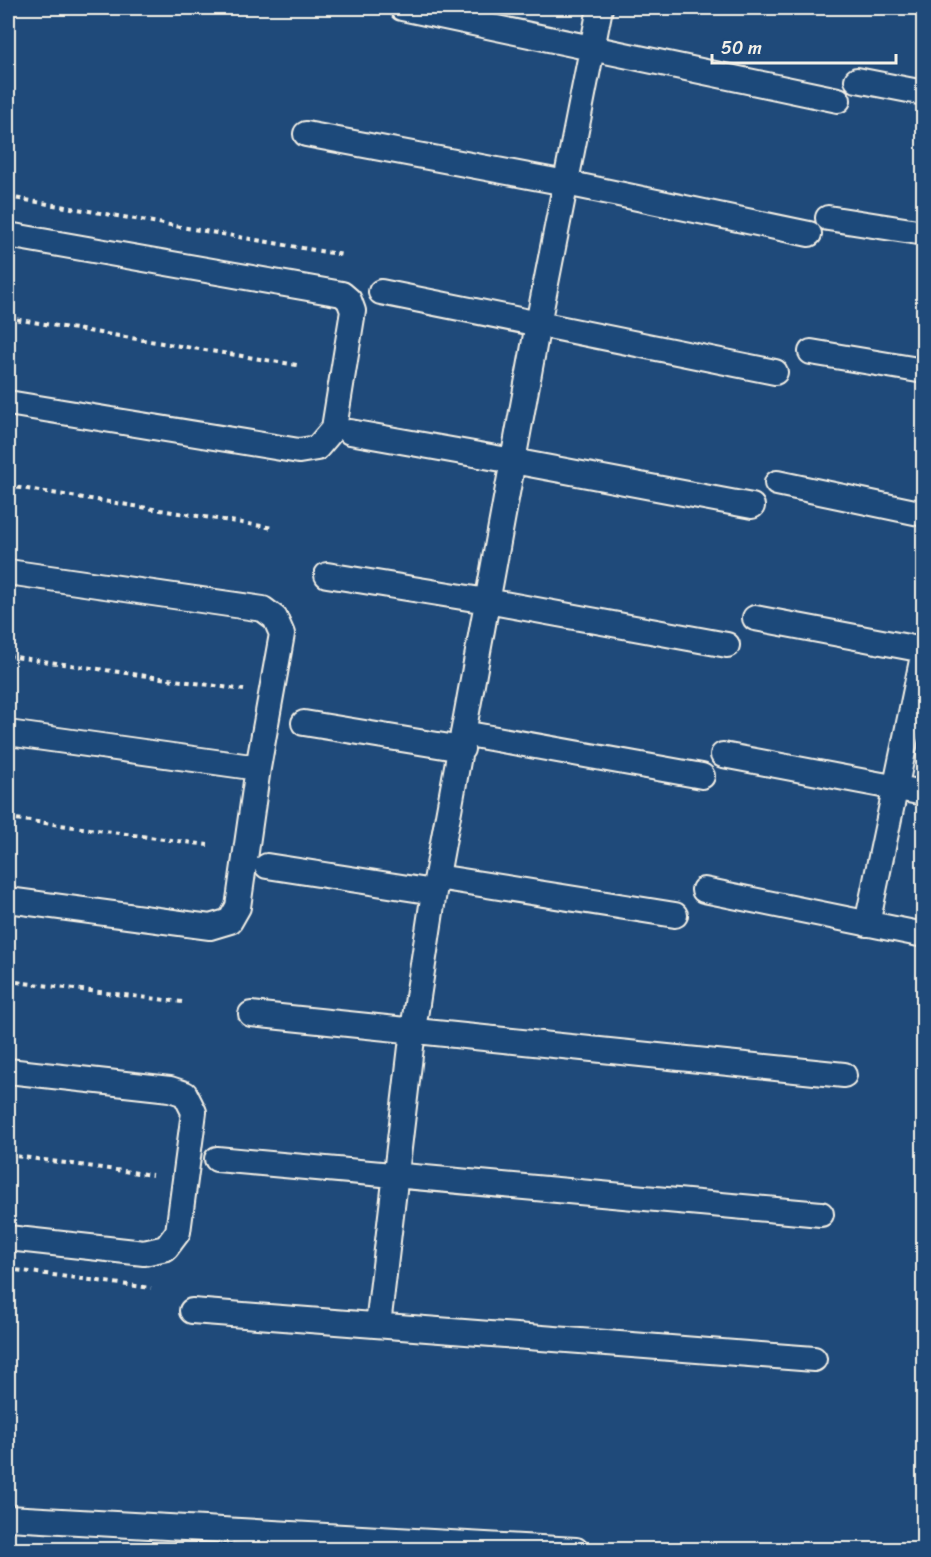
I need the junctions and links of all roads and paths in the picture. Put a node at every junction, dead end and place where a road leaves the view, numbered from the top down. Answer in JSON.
{"nodes":[{"id":1,"x":402,"y":8,"type":"edge"},
{"id":2,"x":600,"y":8,"type":"edge"},
{"id":3,"x":591,"y":48,"type":"junction"},
{"id":4,"x":857,"y":80,"type":"dead end"},
{"id":5,"x":924,"y":93,"type":"edge"},
{"id":6,"x":838,"y":100,"type":"dead end"},
{"id":7,"x":306,"y":134,"type":"dead end"},
{"id":8,"x":566,"y":183,"type":"junction"},
{"id":9,"x":8,"y":197,"type":"edge"},
{"id":10,"x":828,"y":218,"type":"dead end"},
{"id":11,"x":809,"y":234,"type":"dead end"},
{"id":12,"x":924,"y":234,"type":"edge"},
{"id":13,"x":8,"y":235,"type":"edge"},
{"id":14,"x":344,"y":255,"type":"dead end"},
{"id":15,"x":381,"y":292,"type":"dead end"},
{"id":16,"x":8,"y":318,"type":"edge"},
{"id":17,"x":538,"y":324,"type":"junction"},
{"id":18,"x":811,"y":352,"type":"dead end"},
{"id":19,"x":297,"y":365,"type":"dead end"},
{"id":20,"x":924,"y":371,"type":"edge"},
{"id":21,"x":775,"y":372,"type":"dead end"},
{"id":22,"x":8,"y":403,"type":"edge"},
{"id":23,"x":350,"y":432,"type":"dead end"},
{"id":24,"x":513,"y":461,"type":"junction"},
{"id":25,"x":777,"y":483,"type":"dead end"},
{"id":26,"x":8,"y":486,"type":"edge"},
{"id":27,"x":752,"y":506,"type":"dead end"},
{"id":28,"x":924,"y":514,"type":"edge"},
{"id":29,"x":274,"y":528,"type":"dead end"},
{"id":30,"x":8,"y":572,"type":"edge"},
{"id":31,"x":327,"y":575,"type":"dead end"},
{"id":32,"x":487,"y":601,"type":"junction"},
{"id":33,"x":755,"y":618,"type":"dead end"},
{"id":34,"x":727,"y":645,"type":"dead end"},
{"id":35,"x":924,"y":651,"type":"edge"},
{"id":36,"x":8,"y":656,"type":"edge"},
{"id":37,"x":244,"y":690,"type":"dead end"},
{"id":38,"x":304,"y":723,"type":"dead end"},
{"id":39,"x":8,"y":733,"type":"edge"},
{"id":40,"x":462,"y":741,"type":"junction"},
{"id":41,"x":723,"y":755,"type":"dead end"},
{"id":42,"x":258,"y":768,"type":"junction"},
{"id":43,"x":702,"y":776,"type":"dead end"},
{"id":44,"x":896,"y":787,"type":"junction"},
{"id":45,"x":924,"y":794,"type":"edge"},
{"id":46,"x":8,"y":818,"type":"edge"},
{"id":47,"x":208,"y":845,"type":"dead end"},
{"id":48,"x":267,"y":866,"type":"dead end"},
{"id":49,"x":436,"y":885,"type":"junction"},
{"id":50,"x":704,"y":890,"type":"dead end"},
{"id":51,"x":8,"y":900,"type":"edge"},
{"id":52,"x":675,"y":915,"type":"dead end"},
{"id":53,"x":867,"y":924,"type":"junction"},
{"id":54,"x":924,"y":934,"type":"edge"},
{"id":55,"x":8,"y":981,"type":"edge"},
{"id":56,"x":182,"y":1002,"type":"dead end"},
{"id":57,"x":251,"y":1014,"type":"dead end"},
{"id":58,"x":413,"y":1030,"type":"junction"},
{"id":59,"x":8,"y":1071,"type":"edge"},
{"id":60,"x":844,"y":1075,"type":"dead end"},
{"id":61,"x":8,"y":1155,"type":"edge"},
{"id":62,"x":216,"y":1159,"type":"dead end"},
{"id":63,"x":152,"y":1175,"type":"dead end"},
{"id":64,"x":396,"y":1176,"type":"junction"},
{"id":65,"x":821,"y":1214,"type":"dead end"},
{"id":66,"x":8,"y":1238,"type":"edge"},
{"id":67,"x":8,"y":1269,"type":"edge"},
{"id":68,"x":151,"y":1288,"type":"dead end"},
{"id":69,"x":192,"y":1311,"type":"dead end"},
{"id":70,"x":378,"y":1325,"type":"junction"},
{"id":71,"x":814,"y":1359,"type":"dead end"},
{"id":72,"x":8,"y":1518,"type":"edge"},
{"id":73,"x":576,"y":1550,"type":"edge"}],
"edges":[{"from":1,"to":3,"type":"street"},
{"from":2,"to":3,"type":"street"},
{"from":3,"to":6,"type":"street"},
{"from":3,"to":8,"type":"street"},
{"from":4,"to":5,"type":"street"},
{"from":7,"to":8,"type":"street"},
{"from":8,"to":11,"type":"street"},
{"from":8,"to":17,"type":"street"},
{"from":9,"to":14,"type":"path"},
{"from":10,"to":12,"type":"street"},
{"from":13,"to":22,"type":"street"},
{"from":15,"to":17,"type":"street"},
{"from":16,"to":19,"type":"path"},
{"from":17,"to":21,"type":"street"},
{"from":17,"to":24,"type":"street"},
{"from":18,"to":20,"type":"street"},
{"from":23,"to":24,"type":"street"},
{"from":24,"to":27,"type":"street"},
{"from":24,"to":32,"type":"street"},
{"from":25,"to":28,"type":"street"},
{"from":26,"to":29,"type":"path"},
{"from":30,"to":42,"type":"street"},
{"from":31,"to":32,"type":"street"},
{"from":32,"to":34,"type":"street"},
{"from":32,"to":40,"type":"street"},
{"from":33,"to":35,"type":"street"},
{"from":35,"to":44,"type":"street"},
{"from":36,"to":37,"type":"path"},
{"from":38,"to":40,"type":"street"},
{"from":39,"to":42,"type":"street"},
{"from":40,"to":43,"type":"street"},
{"from":40,"to":49,"type":"street"},
{"from":41,"to":44,"type":"street"},
{"from":42,"to":51,"type":"street"},
{"from":44,"to":45,"type":"street"},
{"from":44,"to":53,"type":"street"},
{"from":46,"to":47,"type":"path"},
{"from":48,"to":49,"type":"street"},
{"from":49,"to":52,"type":"street"},
{"from":49,"to":58,"type":"street"},
{"from":50,"to":53,"type":"street"},
{"from":53,"to":54,"type":"street"},
{"from":55,"to":56,"type":"path"},
{"from":57,"to":58,"type":"street"},
{"from":58,"to":60,"type":"street"},
{"from":58,"to":64,"type":"street"},
{"from":59,"to":66,"type":"street"},
{"from":61,"to":63,"type":"path"},
{"from":62,"to":64,"type":"street"},
{"from":64,"to":65,"type":"street"},
{"from":64,"to":70,"type":"street"},
{"from":67,"to":68,"type":"path"},
{"from":69,"to":70,"type":"street"},
{"from":70,"to":71,"type":"street"},
{"from":72,"to":73,"type":"street"}]}
